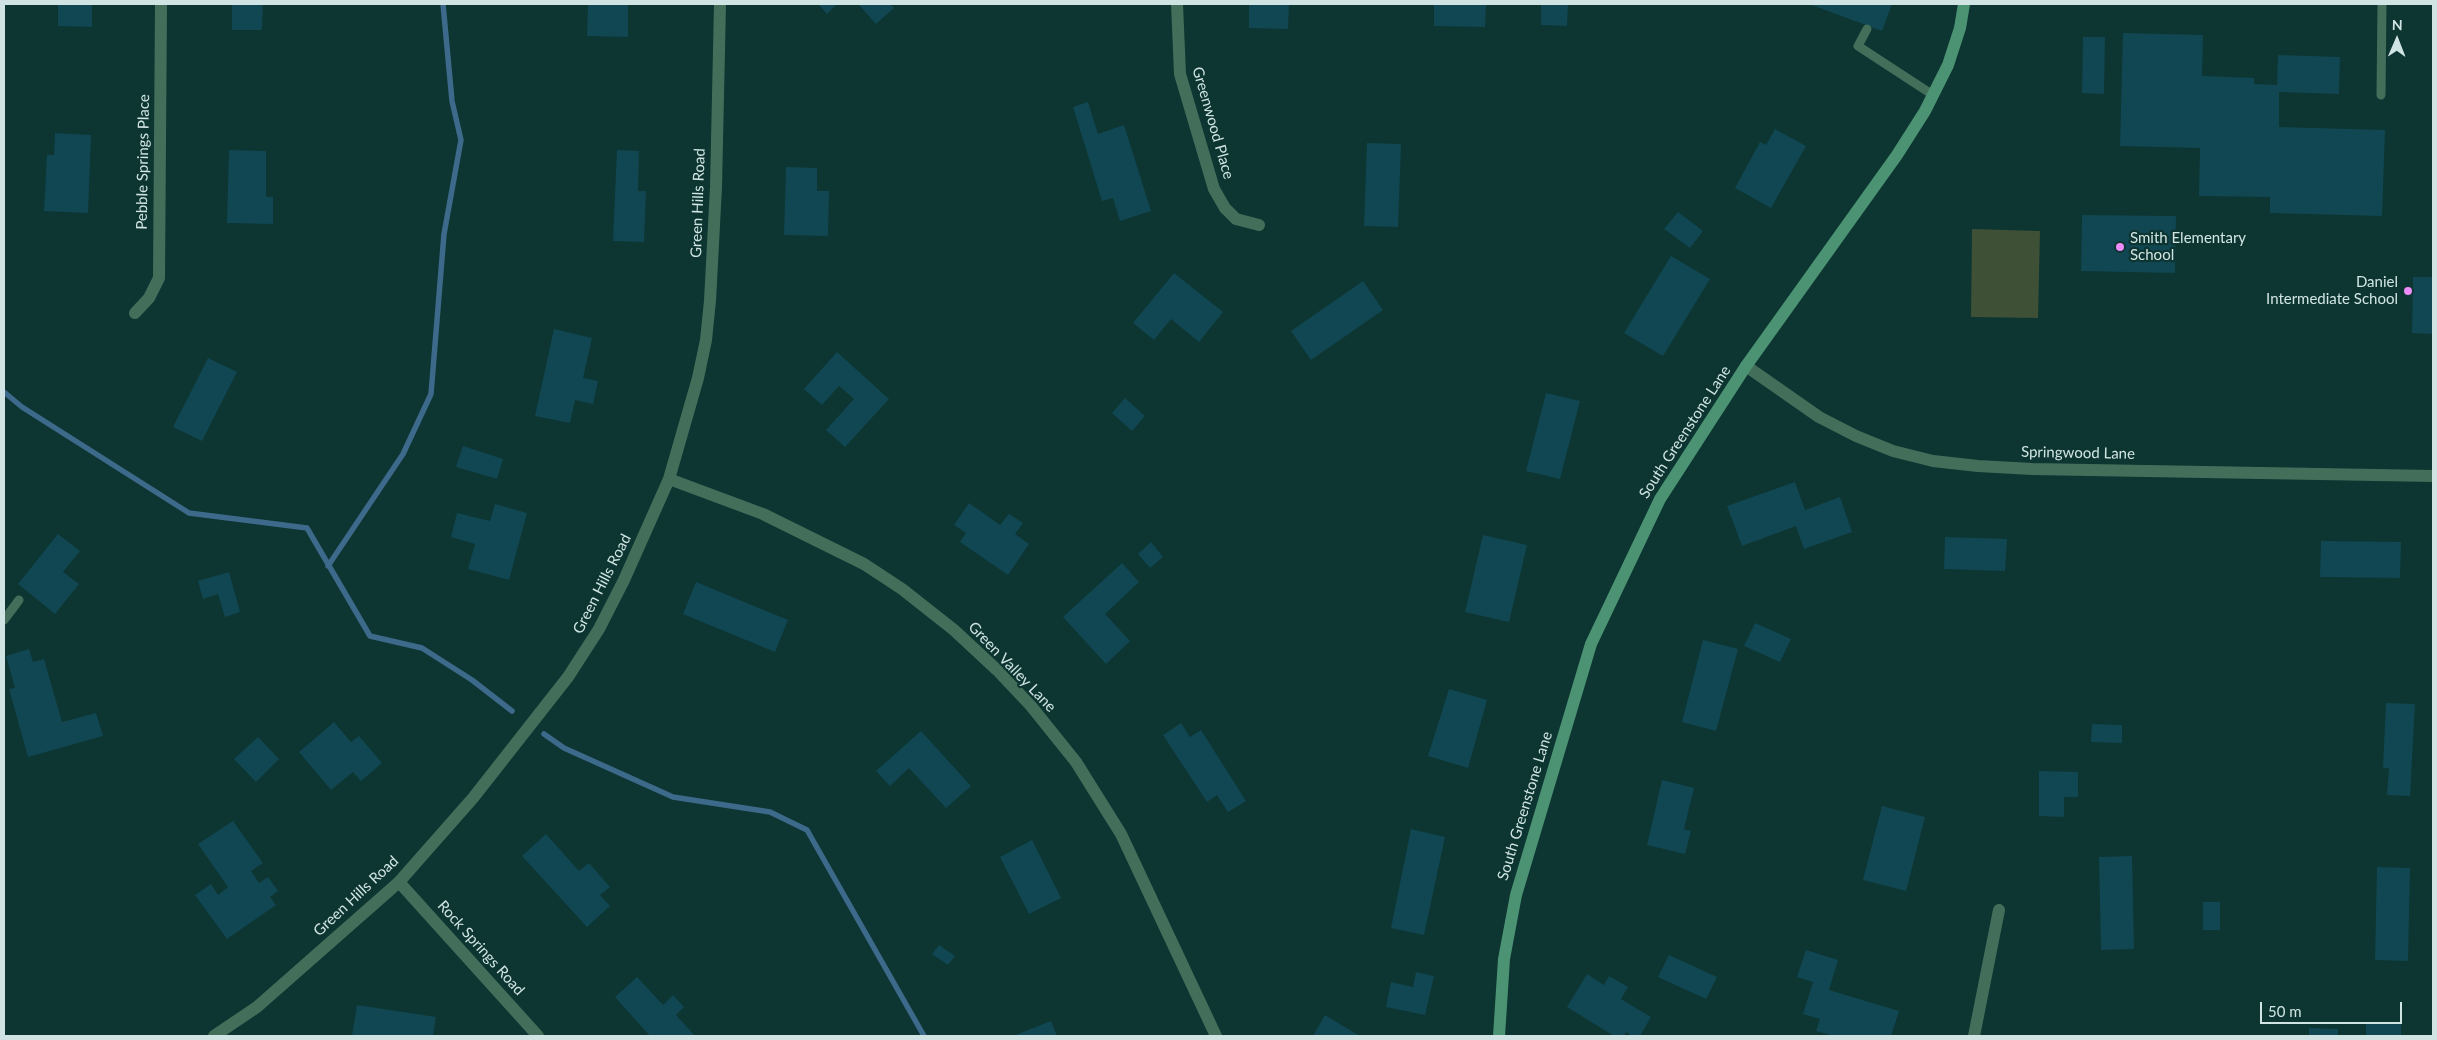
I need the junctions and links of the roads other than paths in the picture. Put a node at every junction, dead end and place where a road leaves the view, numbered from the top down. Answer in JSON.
{"nodes":[{"id":1,"x":161,"y":4,"type":"edge"},
{"id":2,"x":720,"y":4,"type":"edge"},
{"id":3,"x":1177,"y":4,"type":"edge"},
{"id":4,"x":1964,"y":4,"type":"edge"},
{"id":5,"x":2382,"y":4,"type":"edge"},
{"id":6,"x":1866,"y":28,"type":"dead end"},
{"id":7,"x":1933,"y":95,"type":"junction"},
{"id":8,"x":2381,"y":95,"type":"dead end"},
{"id":9,"x":1259,"y":225,"type":"dead end"},
{"id":10,"x":135,"y":314,"type":"dead end"},
{"id":11,"x":1746,"y":366,"type":"junction"},
{"id":12,"x":2433,"y":476,"type":"edge"},
{"id":13,"x":669,"y":479,"type":"junction"},
{"id":14,"x":19,"y":600,"type":"dead end"},
{"id":15,"x":4,"y":620,"type":"edge"},
{"id":16,"x":399,"y":882,"type":"junction"},
{"id":17,"x":1999,"y":910,"type":"dead end"},
{"id":18,"x":214,"y":1036,"type":"edge"},
{"id":19,"x":538,"y":1036,"type":"edge"},
{"id":20,"x":1216,"y":1036,"type":"edge"},
{"id":21,"x":1499,"y":1036,"type":"edge"},
{"id":22,"x":1974,"y":1036,"type":"edge"}],
"edges":[{"from":1,"to":10,"type":"street","name":"Pebble Springs Place"},
{"from":2,"to":13,"type":"street","name":"Green Hills Road"},
{"from":3,"to":9,"type":"street","name":"Greenwood Place"},
{"from":4,"to":7,"type":"street","name":"South Greenstone Lane"},
{"from":5,"to":8,"type":"lane"},
{"from":6,"to":7,"type":"lane"},
{"from":7,"to":11,"type":"street","name":"South Greenstone Lane"},
{"from":11,"to":12,"type":"street","name":"Springwood Lane"},
{"from":11,"to":21,"type":"street","name":"South Greenstone Lane"},
{"from":13,"to":16,"type":"street","name":"Green Hills Road"},
{"from":13,"to":20,"type":"street","name":"Green Valley Lane"},
{"from":14,"to":15,"type":"lane"},
{"from":16,"to":18,"type":"street","name":"Green Hills Road"},
{"from":16,"to":19,"type":"street","name":"Rock Springs Road"},
{"from":17,"to":22,"type":"street"}]}
